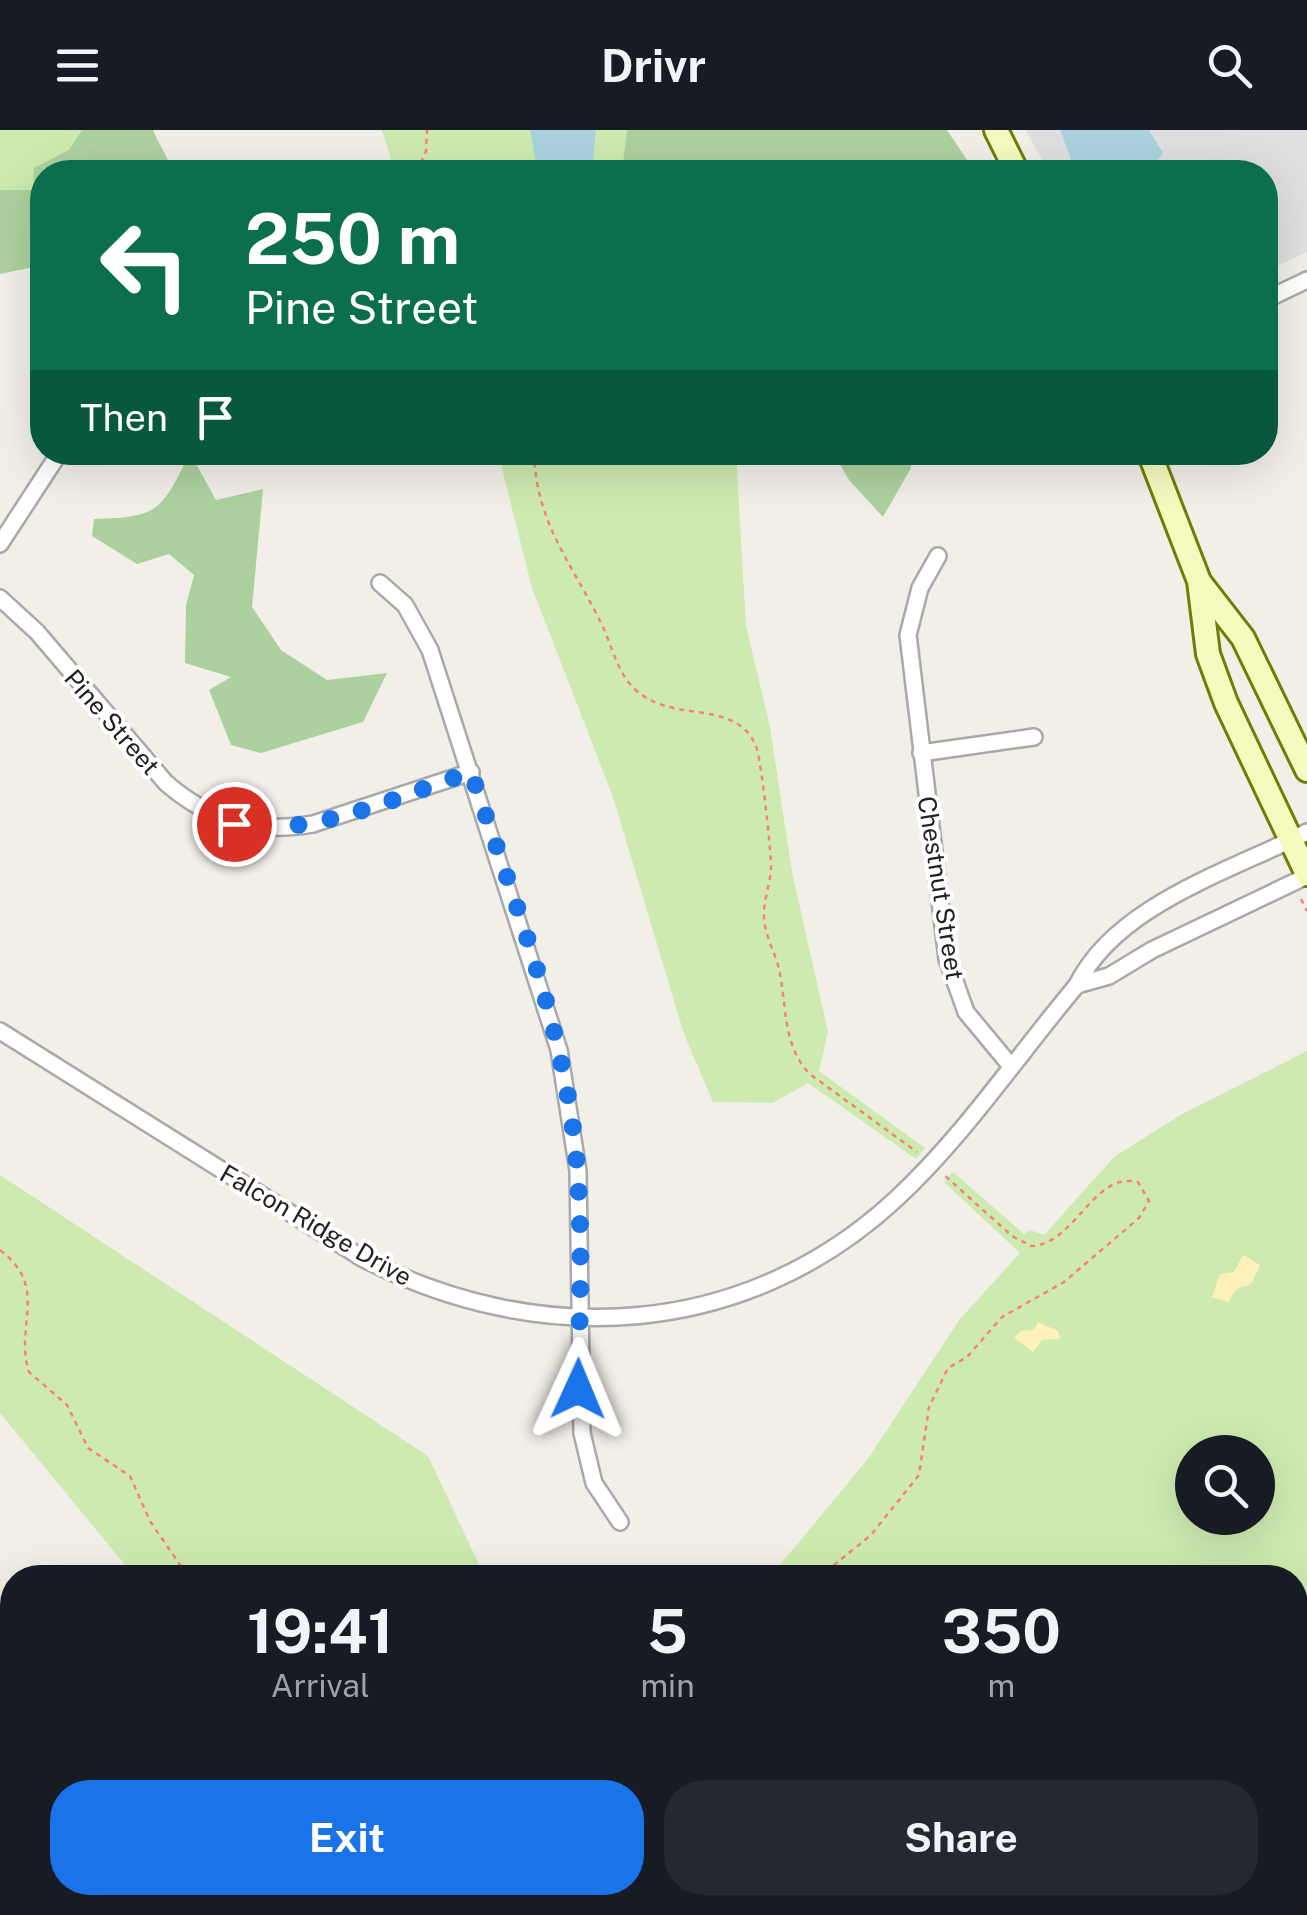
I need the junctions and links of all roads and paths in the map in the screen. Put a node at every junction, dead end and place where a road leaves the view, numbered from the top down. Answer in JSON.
{"nodes":[{"id":1,"x":427,"y":130,"type":"edge"},
{"id":2,"x":996,"y":130,"type":"edge"},
{"id":3,"x":423,"y":160,"type":"edge"},
{"id":4,"x":1010,"y":160,"type":"edge"},
{"id":5,"x":1307,"y":280,"type":"edge"},
{"id":6,"x":1278,"y":294,"type":"edge"},
{"id":7,"x":52,"y":465,"type":"edge"},
{"id":8,"x":535,"y":465,"type":"edge"},
{"id":9,"x":1154,"y":465,"type":"edge"},
{"id":10,"x":0,"y":544,"type":"edge"},
{"id":11,"x":938,"y":556,"type":"dead end"},
{"id":12,"x":1198,"y":581,"type":"junction"},
{"id":13,"x":380,"y":583,"type":"dead end"},
{"id":14,"x":0,"y":598,"type":"edge"},
{"id":15,"x":1034,"y":737,"type":"dead end"},
{"id":16,"x":921,"y":752,"type":"junction"},
{"id":17,"x":1307,"y":770,"type":"edge"},
{"id":18,"x":471,"y":772,"type":"junction"},
{"id":19,"x":1299,"y":836,"type":"edge"},
{"id":20,"x":1307,"y":875,"type":"edge"},
{"id":21,"x":1077,"y":985,"type":"junction"},
{"id":22,"x":0,"y":1031,"type":"edge"},
{"id":23,"x":1010,"y":1065,"type":"junction"},
{"id":24,"x":930,"y":1163,"type":"junction"},
{"id":25,"x":0,"y":1250,"type":"edge"},
{"id":26,"x":579,"y":1319,"type":"junction"},
{"id":27,"x":620,"y":1522,"type":"dead end"},
{"id":28,"x":180,"y":1565,"type":"edge"},
{"id":29,"x":834,"y":1565,"type":"edge"}],
"edges":[{"from":1,"to":3,"type":"path"},
{"from":2,"to":4,"type":"main road"},
{"from":5,"to":6,"type":"street"},
{"from":7,"to":10,"type":"street"},
{"from":8,"to":24,"type":"path"},
{"from":9,"to":12,"type":"main road"},
{"from":11,"to":16,"type":"street","name":"Chestnut Street"},
{"from":12,"to":17,"type":"main road"},
{"from":12,"to":19,"type":"main road"},
{"from":13,"to":18,"type":"street"},
{"from":14,"to":18,"type":"street","name":"Pine Street"},
{"from":15,"to":16,"type":"street"},
{"from":16,"to":23,"type":"street","name":"Chestnut Street"},
{"from":18,"to":26,"type":"street"},
{"from":19,"to":20,"type":"main road"},
{"from":19,"to":21,"type":"street","name":"Falcon Ridge Drive"},
{"from":20,"to":21,"type":"street","name":"Falcon Ridge Drive"},
{"from":21,"to":23,"type":"street","name":"Falcon Ridge Drive"},
{"from":22,"to":26,"type":"street","name":"Falcon Ridge Drive"},
{"from":23,"to":24,"type":"street","name":"Falcon Ridge Drive"},
{"from":24,"to":26,"type":"street","name":"Falcon Ridge Drive"},
{"from":24,"to":29,"type":"path"},
{"from":25,"to":28,"type":"path"},
{"from":26,"to":27,"type":"street"}]}
